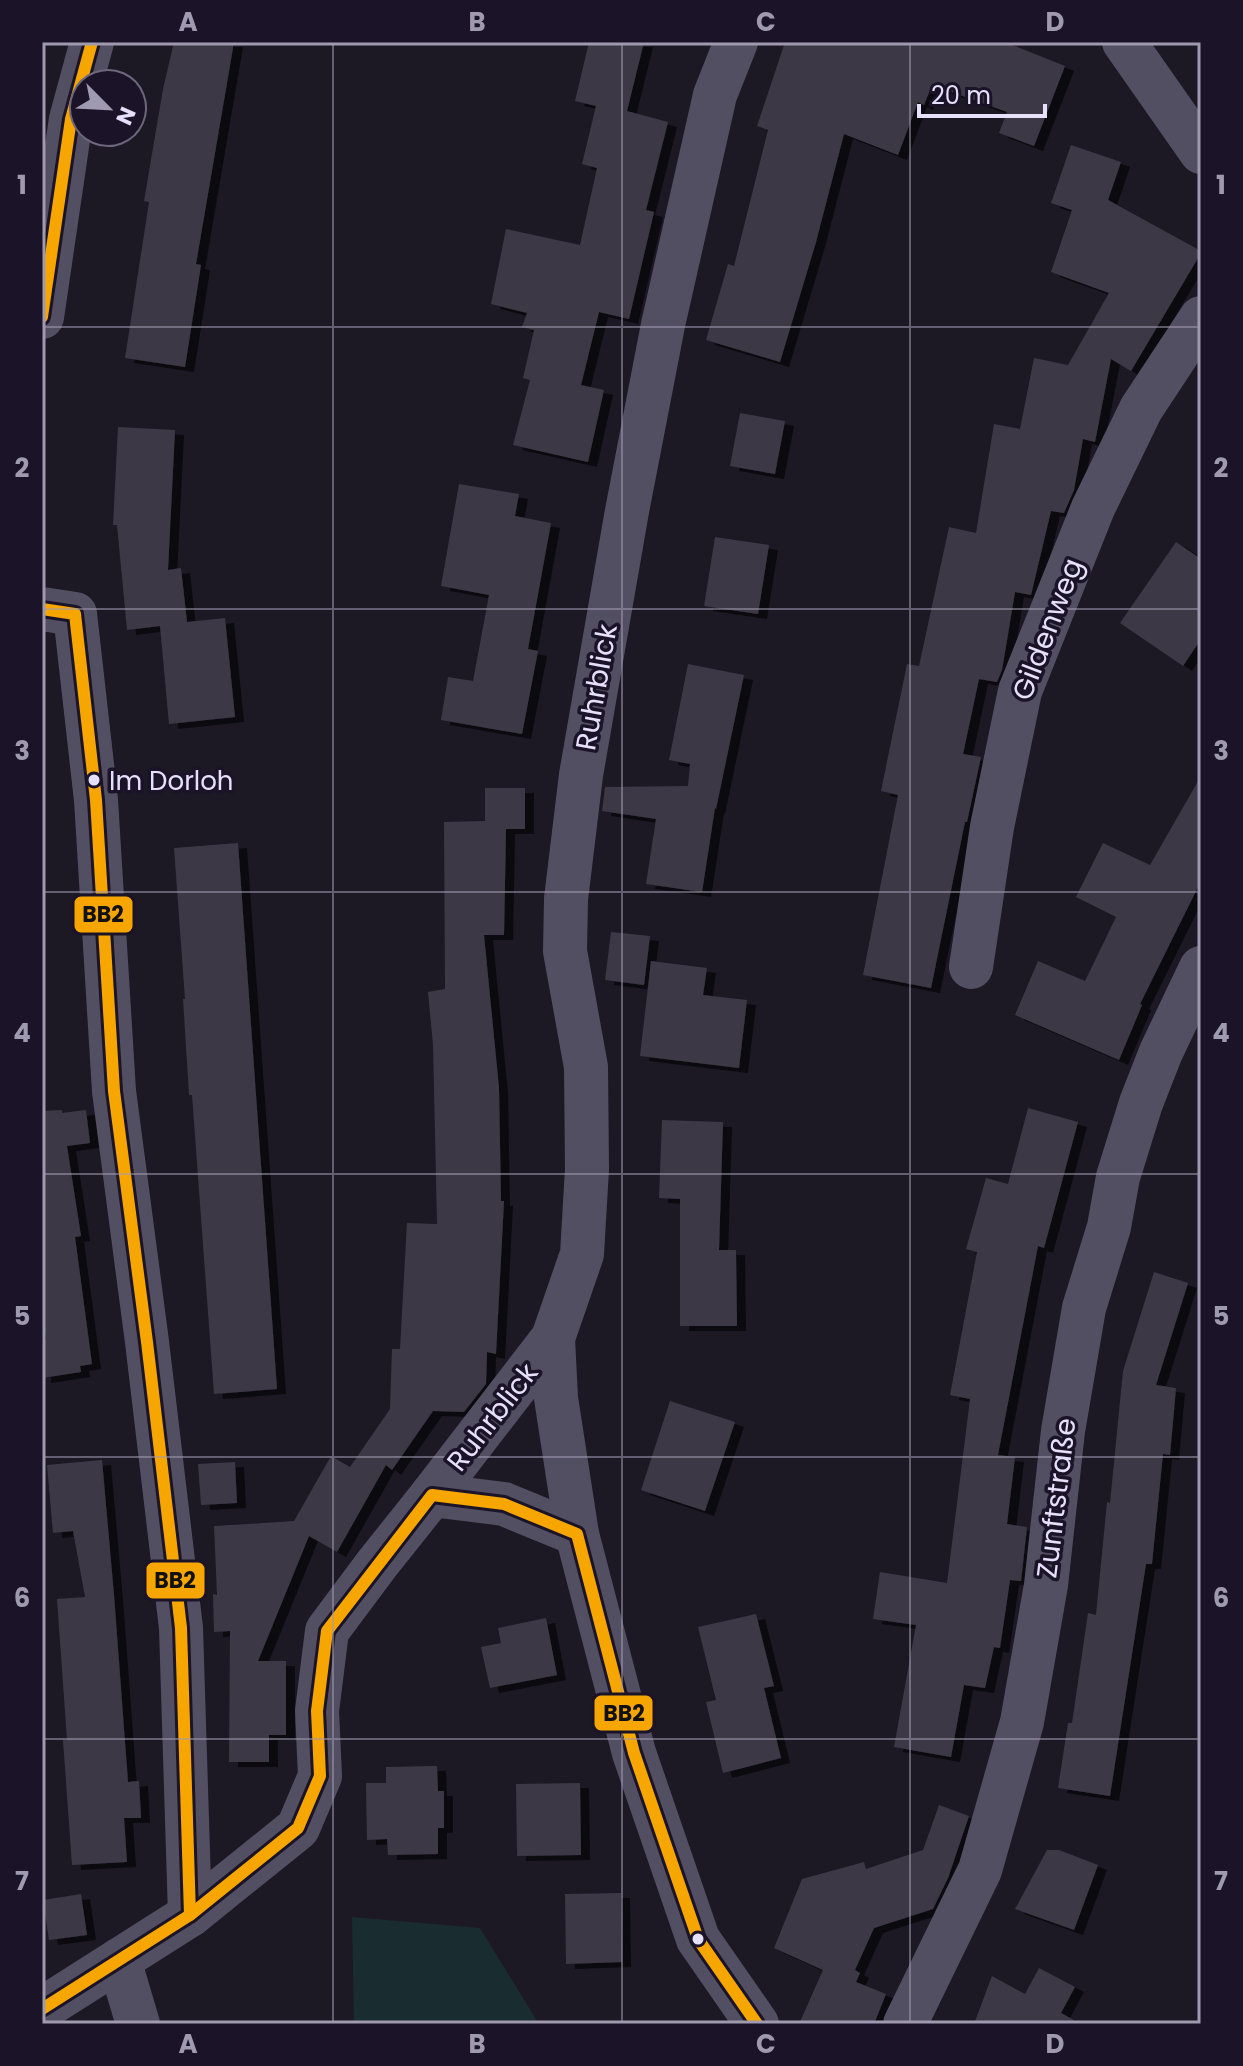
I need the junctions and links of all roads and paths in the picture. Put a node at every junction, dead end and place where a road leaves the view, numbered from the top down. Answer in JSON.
{"nodes":[{"id":1,"x":92,"y":42,"type":"edge"},
{"id":2,"x":736,"y":42,"type":"edge"},
{"id":3,"x":1124,"y":42,"type":"edge"},
{"id":4,"x":1201,"y":152,"type":"edge"},
{"id":5,"x":42,"y":317,"type":"edge"},
{"id":6,"x":1201,"y":318,"type":"edge"},
{"id":7,"x":42,"y":609,"type":"edge"},
{"id":8,"x":971,"y":967,"type":"dead end"},
{"id":9,"x":1201,"y":968,"type":"edge"},
{"id":10,"x":553,"y":1338,"type":"junction"},
{"id":11,"x":432,"y":1495,"type":"junction"},
{"id":12,"x":577,"y":1534,"type":"junction"},
{"id":13,"x":190,"y":1915,"type":"junction"},
{"id":14,"x":119,"y":1960,"type":"junction"},
{"id":15,"x":42,"y":2009,"type":"edge"},
{"id":16,"x":138,"y":2024,"type":"edge"},
{"id":17,"x":757,"y":2024,"type":"edge"},
{"id":18,"x":905,"y":2024,"type":"edge"}],
"edges":[{"from":1,"to":5,"type":"street"},
{"from":2,"to":10,"type":"street","name":"Ruhrblick"},
{"from":3,"to":4,"type":"street"},
{"from":6,"to":8,"type":"street","name":"Gildenweg"},
{"from":7,"to":13,"type":"street"},
{"from":9,"to":18,"type":"street","name":"Zunftstraße"},
{"from":10,"to":11,"type":"street","name":"Ruhrblick"},
{"from":10,"to":12,"type":"street","name":"Ruhrblick"},
{"from":11,"to":12,"type":"street"},
{"from":11,"to":13,"type":"street","name":"Ruhrblick"},
{"from":12,"to":17,"type":"street","name":"Ruhrblick"},
{"from":13,"to":14,"type":"street","name":"Ruhrblick"},
{"from":14,"to":15,"type":"street","name":"Ruhrblick"},
{"from":14,"to":16,"type":"street"}]}
